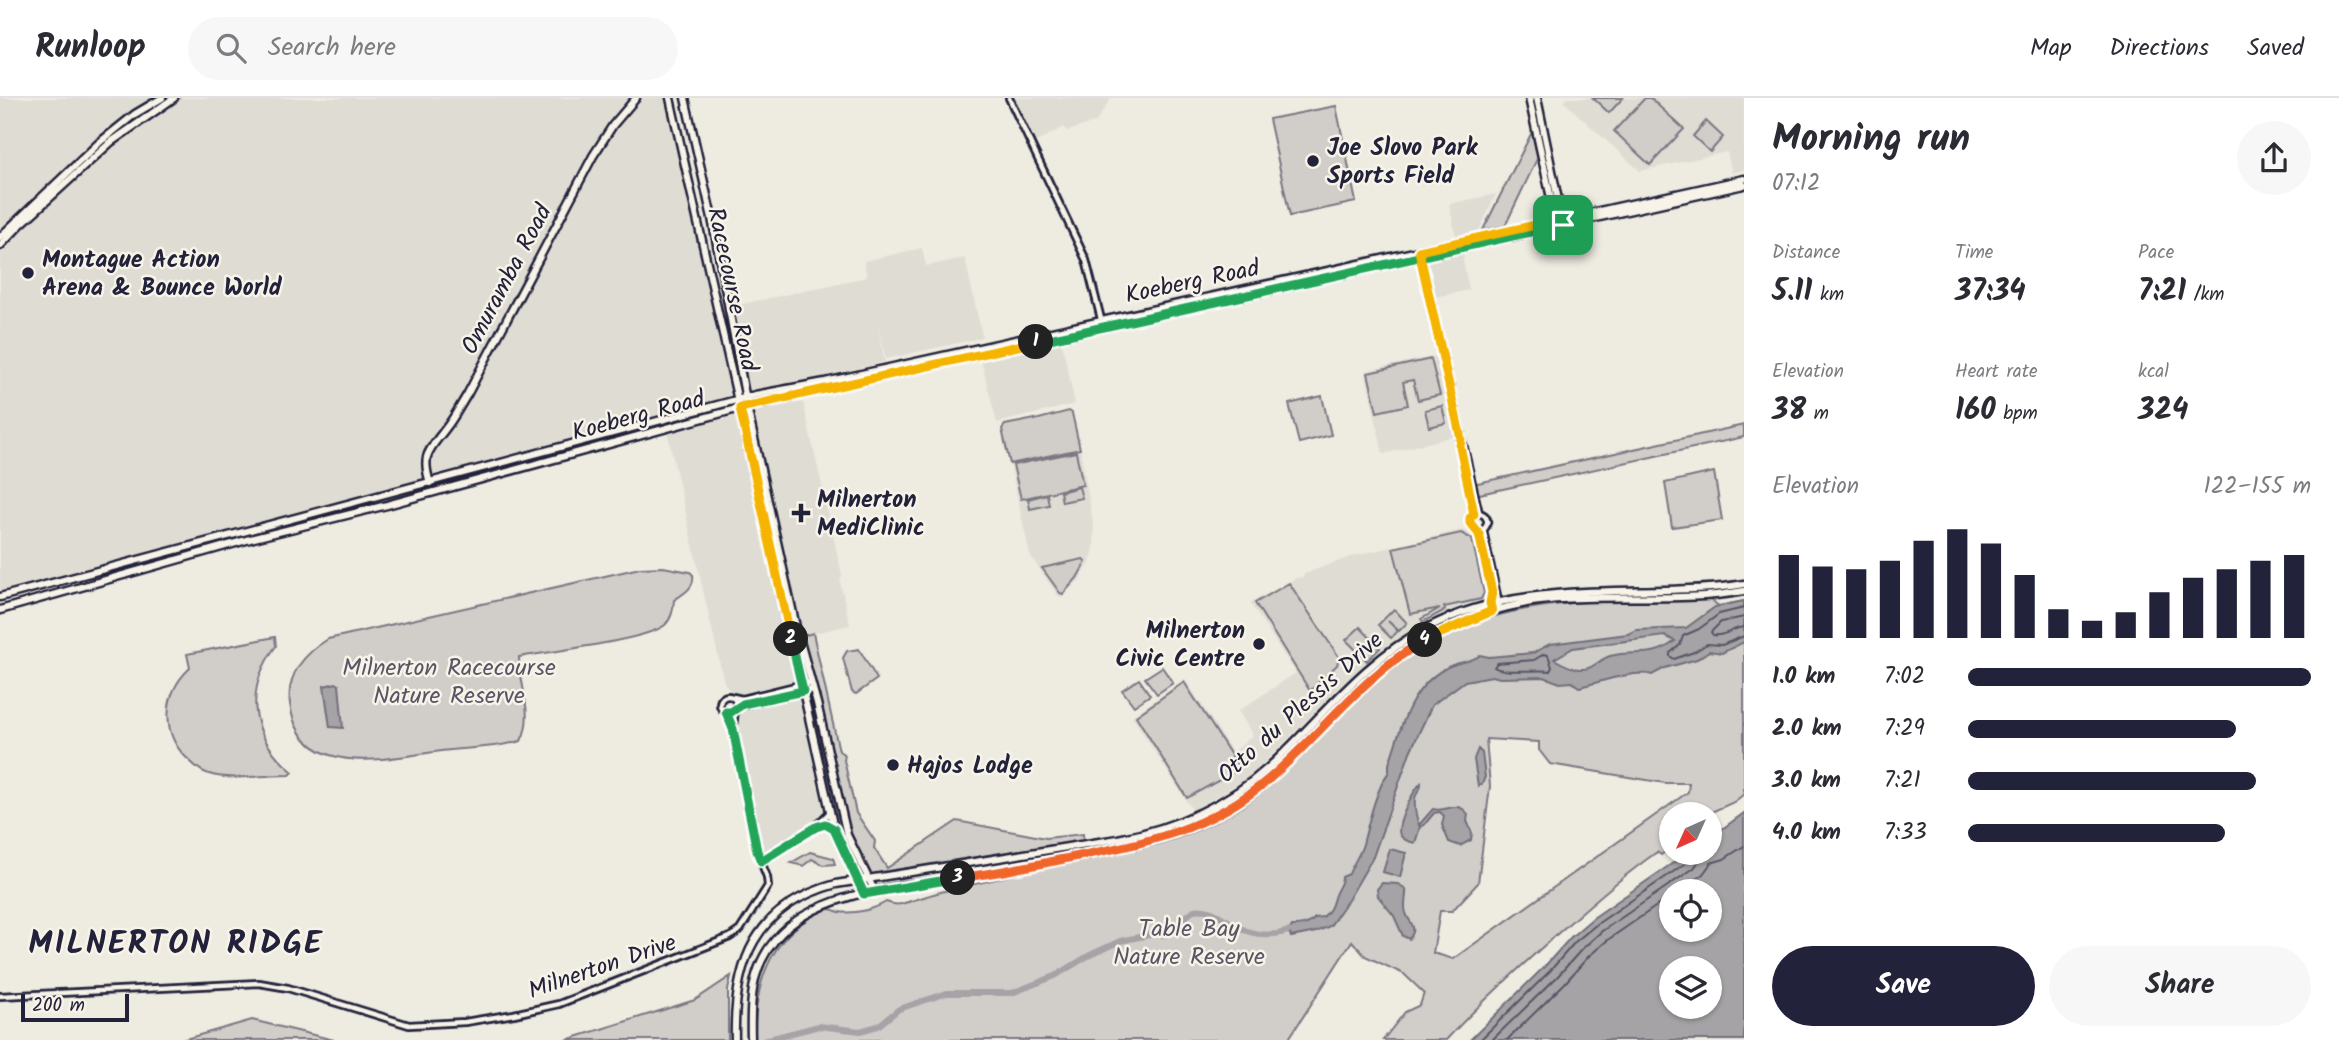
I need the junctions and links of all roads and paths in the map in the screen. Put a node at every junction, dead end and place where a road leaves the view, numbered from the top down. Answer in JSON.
{"nodes":[{"id":1,"x":162,"y":98,"type":"edge"},
{"id":2,"x":174,"y":98,"type":"edge"},
{"id":3,"x":636,"y":98,"type":"edge"},
{"id":4,"x":670,"y":98,"type":"edge"},
{"id":5,"x":685,"y":98,"type":"edge"},
{"id":6,"x":1009,"y":98,"type":"edge"},
{"id":7,"x":1529,"y":98,"type":"edge"},
{"id":8,"x":1537,"y":98,"type":"edge"},
{"id":9,"x":1744,"y":179,"type":"edge"},
{"id":10,"x":1744,"y":185,"type":"edge"},
{"id":11,"x":36,"y":210,"type":"junction"},
{"id":12,"x":49,"y":211,"type":"dead end"},
{"id":13,"x":1560,"y":222,"type":"junction"},
{"id":14,"x":0,"y":237,"type":"edge"},
{"id":15,"x":0,"y":246,"type":"edge"},
{"id":16,"x":1420,"y":254,"type":"junction"},
{"id":17,"x":1101,"y":324,"type":"junction"},
{"id":18,"x":746,"y":397,"type":"junction"},
{"id":19,"x":738,"y":399,"type":"junction"},
{"id":20,"x":744,"y":407,"type":"junction"},
{"id":21,"x":430,"y":482,"type":"junction"},
{"id":22,"x":433,"y":492,"type":"junction"},
{"id":23,"x":1477,"y":513,"type":"junction"},
{"id":24,"x":1480,"y":530,"type":"junction"},
{"id":25,"x":1490,"y":573,"type":"junction"},
{"id":26,"x":1744,"y":584,"type":"edge"},
{"id":27,"x":1744,"y":591,"type":"edge"},
{"id":28,"x":0,"y":597,"type":"edge"},
{"id":29,"x":1490,"y":603,"type":"junction"},
{"id":30,"x":1500,"y":605,"type":"junction"},
{"id":31,"x":0,"y":610,"type":"edge"},
{"id":32,"x":1492,"y":611,"type":"junction"},
{"id":33,"x":813,"y":686,"type":"junction"},
{"id":34,"x":802,"y":687,"type":"junction"},
{"id":35,"x":733,"y":697,"type":"junction"},
{"id":36,"x":736,"y":708,"type":"junction"},
{"id":37,"x":726,"y":712,"type":"junction"},
{"id":38,"x":733,"y":729,"type":"junction"},
{"id":39,"x":830,"y":812,"type":"junction"},
{"id":40,"x":816,"y":827,"type":"junction"},
{"id":41,"x":834,"y":829,"type":"junction"},
{"id":42,"x":761,"y":861,"type":"junction"},
{"id":43,"x":852,"y":867,"type":"junction"},
{"id":44,"x":870,"y":880,"type":"junction"},
{"id":45,"x":860,"y":881,"type":"junction"},
{"id":46,"x":836,"y":884,"type":"junction"},
{"id":47,"x":875,"y":892,"type":"junction"},
{"id":48,"x":864,"y":894,"type":"junction"},
{"id":49,"x":0,"y":996,"type":"edge"},
{"id":50,"x":735,"y":1040,"type":"edge"},
{"id":51,"x":751,"y":1040,"type":"edge"}],
"edges":[{"from":1,"to":14,"type":"main road"},
{"from":2,"to":11,"type":"main road"},
{"from":3,"to":21,"type":"main road","name":"Omuramba Road"},
{"from":4,"to":19,"type":"main road","name":"Racecourse Road"},
{"from":5,"to":18,"type":"main road","name":"Racecourse Road"},
{"from":6,"to":17,"type":"street"},
{"from":7,"to":13,"type":"main road"},
{"from":8,"to":13,"type":"main road"},
{"from":9,"to":13,"type":"main road","name":"Koeberg Road"},
{"from":10,"to":13,"type":"main road","name":"Koeberg Road"},
{"from":11,"to":12,"type":"main road"},
{"from":11,"to":15,"type":"main road"},
{"from":13,"to":16,"type":"main road","name":"Koeberg Road"},
{"from":16,"to":17,"type":"main road","name":"Koeberg Road"},
{"from":16,"to":23,"type":"street"},
{"from":17,"to":18,"type":"main road","name":"Koeberg Road"},
{"from":17,"to":20,"type":"main road","name":"Koeberg Road"},
{"from":18,"to":19,"type":"main road","name":"Koeberg Road"},
{"from":18,"to":20,"type":"main road","name":"Racecourse Road"},
{"from":19,"to":20,"type":"main road","name":"Racecourse Road"},
{"from":19,"to":21,"type":"main road","name":"Koeberg Road"},
{"from":20,"to":22,"type":"main road","name":"Koeberg Road"},
{"from":20,"to":33,"type":"main road","name":"Racecourse Road"},
{"from":20,"to":34,"type":"main road","name":"Racecourse Road"},
{"from":21,"to":22,"type":"main road","name":"Omuramba Road"},
{"from":21,"to":28,"type":"main road","name":"Koeberg Road"},
{"from":22,"to":31,"type":"main road","name":"Koeberg Road"},
{"from":23,"to":24,"type":"street"},
{"from":23,"to":24,"type":"street"},
{"from":24,"to":25,"type":"street"},
{"from":25,"to":29,"type":"street"},
{"from":25,"to":30,"type":"street"},
{"from":26,"to":30,"type":"main road","name":"Otto du Plessis Drive"},
{"from":27,"to":30,"type":"main road","name":"Otto du Plessis Drive"},
{"from":29,"to":30,"type":"main road","name":"Otto du Plessis Drive"},
{"from":29,"to":32,"type":"street"},
{"from":29,"to":44,"type":"main road","name":"Otto du Plessis Drive"},
{"from":30,"to":32,"type":"main road","name":"Otto du Plessis Drive"},
{"from":32,"to":47,"type":"main road","name":"Otto du Plessis Drive"},
{"from":33,"to":34,"type":"street"},
{"from":33,"to":44,"type":"main road","name":"Racecourse Road"},
{"from":34,"to":35,"type":"street"},
{"from":34,"to":36,"type":"street"},
{"from":34,"to":39,"type":"main road","name":"Racecourse Road"},
{"from":35,"to":36,"type":"street"},
{"from":35,"to":37,"type":"street"},
{"from":36,"to":37,"type":"street"},
{"from":36,"to":38,"type":"street"},
{"from":37,"to":38,"type":"street"},
{"from":38,"to":42,"type":"street","name":"Milnerton Drive"},
{"from":39,"to":40,"type":"street"},
{"from":39,"to":41,"type":"main road","name":"Racecourse Road"},
{"from":40,"to":41,"type":"street"},
{"from":40,"to":42,"type":"street"},
{"from":41,"to":43,"type":"main road","name":"Racecourse Road"},
{"from":42,"to":49,"type":"street","name":"Milnerton Drive"},
{"from":43,"to":45,"type":"main road","name":"Racecourse Road"},
{"from":43,"to":46,"type":"main road"},
{"from":44,"to":45,"type":"main road","name":"Otto du Plessis Drive"},
{"from":44,"to":47,"type":"main road","name":"Racecourse Road"},
{"from":45,"to":46,"type":"main road","name":"Otto du Plessis Drive"},
{"from":45,"to":48,"type":"main road","name":"Racecourse Road"},
{"from":46,"to":50,"type":"main road","name":"Otto du Plessis Drive"},
{"from":47,"to":48,"type":"main road","name":"Otto du Plessis Drive"},
{"from":48,"to":51,"type":"main road","name":"Otto du Plessis Drive"}]}
